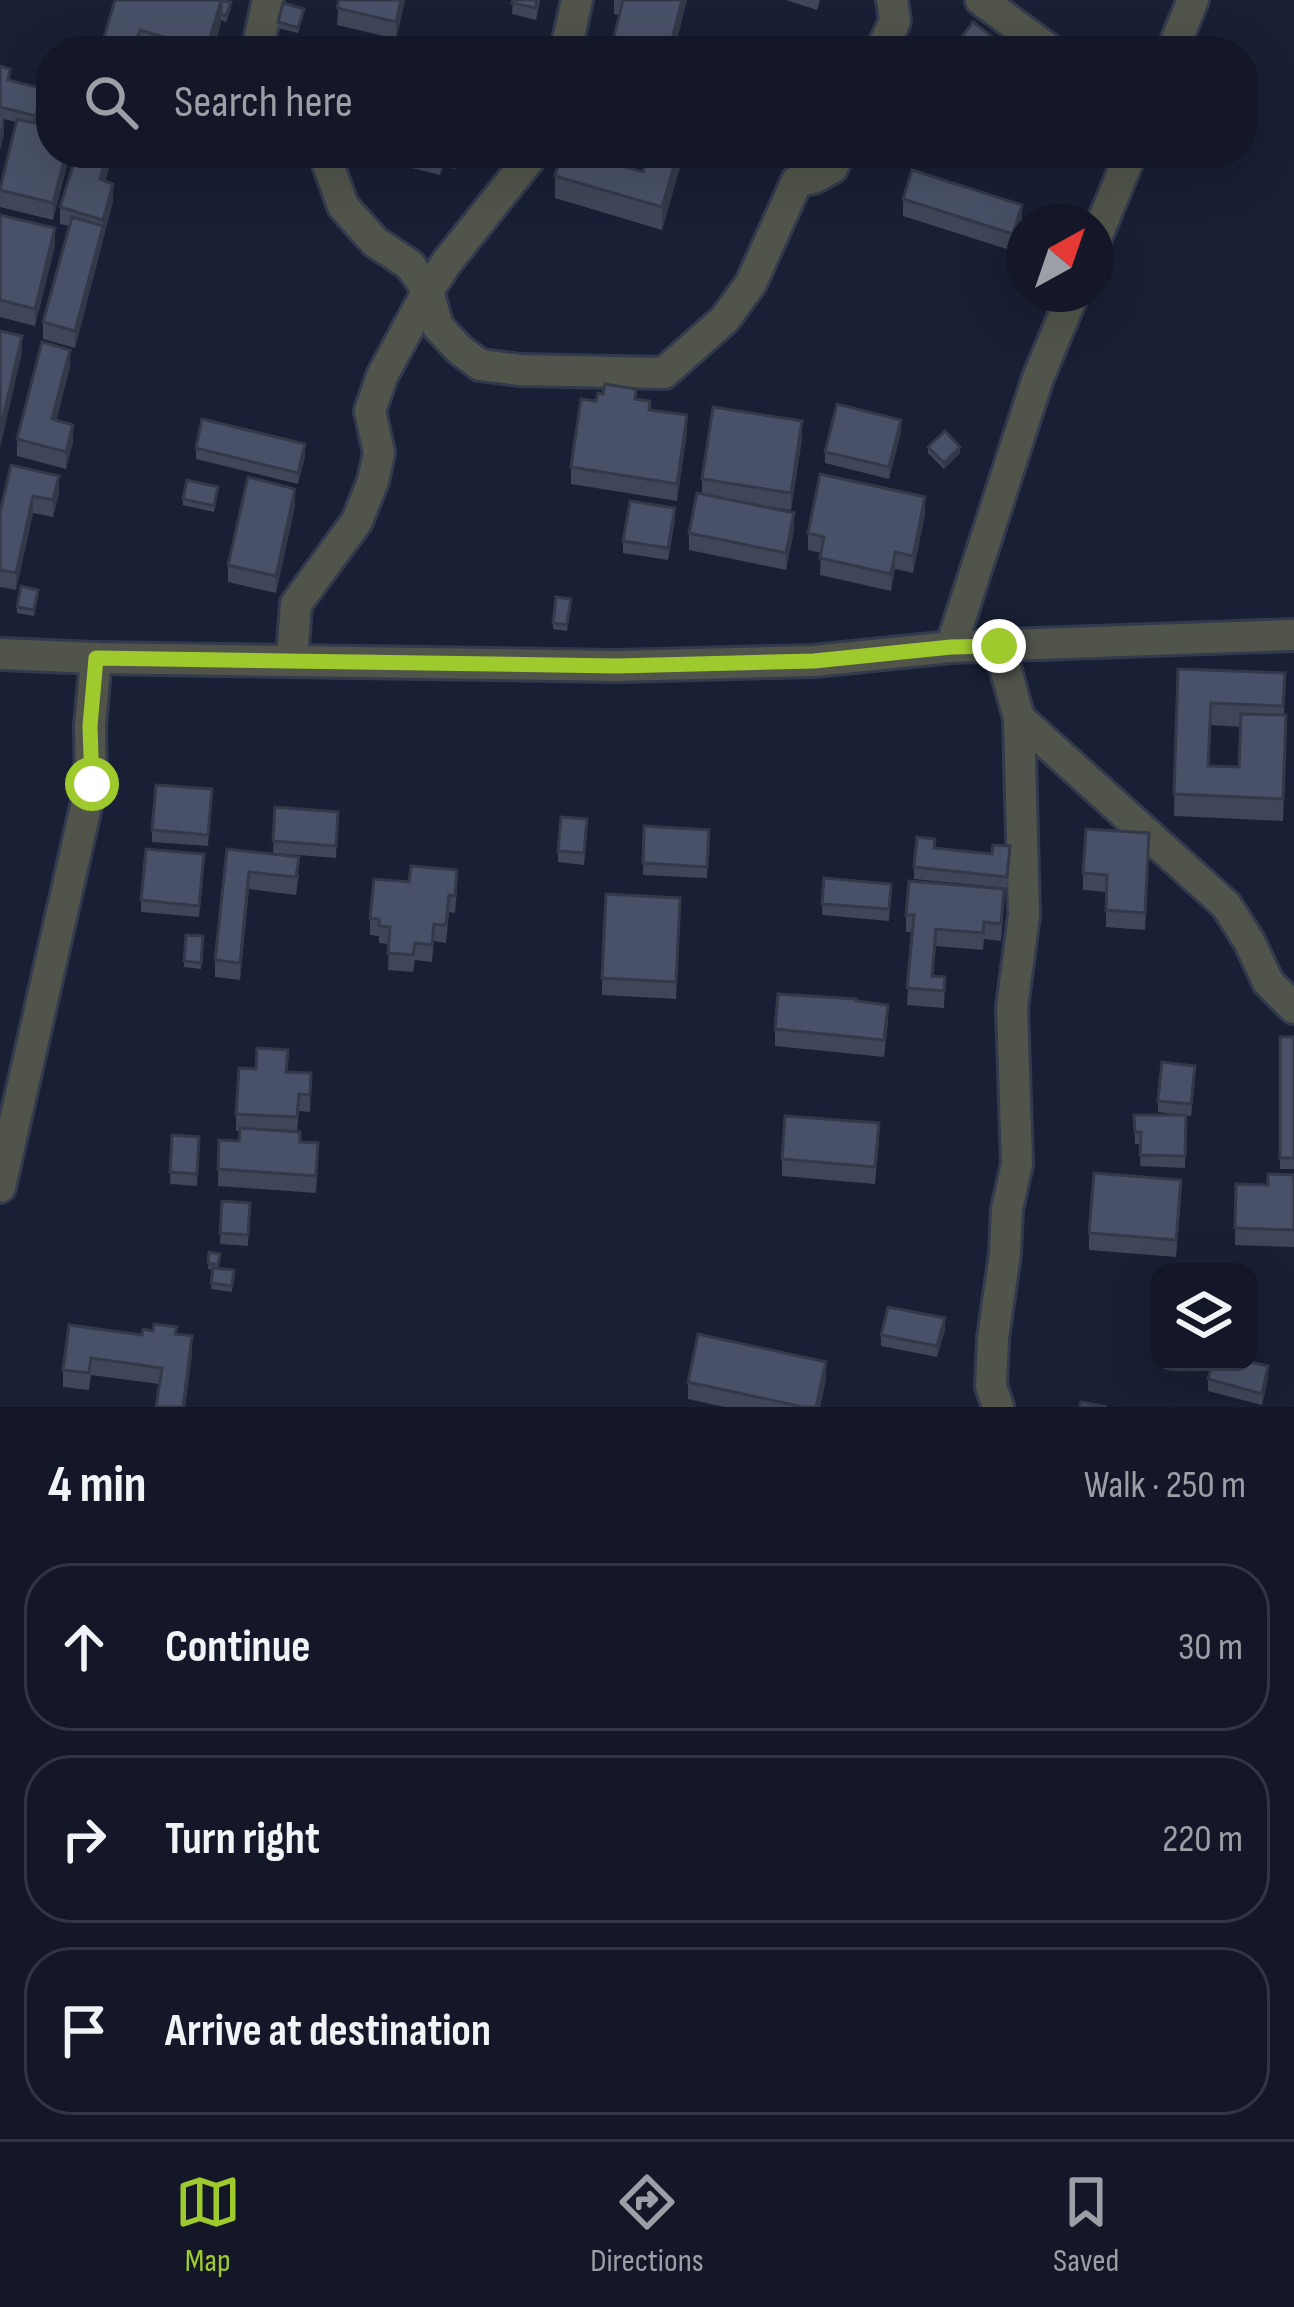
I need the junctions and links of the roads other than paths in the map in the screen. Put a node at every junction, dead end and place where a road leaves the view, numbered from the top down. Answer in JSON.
{"nodes":[{"id":1,"x":577,"y":0,"type":"edge"},
{"id":2,"x":892,"y":0,"type":"edge"},
{"id":3,"x":981,"y":0,"type":"edge"},
{"id":4,"x":1193,"y":0,"type":"edge"},
{"id":5,"x":258,"y":3,"type":"edge"},
{"id":6,"x":257,"y":36,"type":"edge"},
{"id":7,"x":569,"y":36,"type":"edge"},
{"id":8,"x":888,"y":36,"type":"edge"},
{"id":9,"x":1030,"y":36,"type":"edge"},
{"id":10,"x":1178,"y":36,"type":"edge"},
{"id":11,"x":329,"y":168,"type":"edge"},
{"id":12,"x":522,"y":168,"type":"edge"},
{"id":13,"x":832,"y":168,"type":"edge"},
{"id":14,"x":1125,"y":168,"type":"edge"},
{"id":15,"x":1110,"y":204,"type":"edge"},
{"id":16,"x":428,"y":291,"type":"junction"},
{"id":17,"x":1066,"y":312,"type":"edge"},
{"id":18,"x":1294,"y":635,"type":"edge"},
{"id":19,"x":999,"y":646,"type":"junction"},
{"id":20,"x":951,"y":647,"type":"junction"},
{"id":21,"x":0,"y":654,"type":"edge"},
{"id":22,"x":96,"y":658,"type":"junction"},
{"id":23,"x":292,"y":659,"type":"junction"},
{"id":24,"x":1019,"y":718,"type":"junction"},
{"id":25,"x":1294,"y":1008,"type":"edge"},
{"id":26,"x":0,"y":1187,"type":"edge"},
{"id":27,"x":998,"y":1407,"type":"edge"}],
"edges":[{"from":1,"to":7,"type":"street"},
{"from":2,"to":8,"type":"street"},
{"from":3,"to":9,"type":"street"},
{"from":4,"to":10,"type":"street"},
{"from":5,"to":6,"type":"street"},
{"from":11,"to":16,"type":"street"},
{"from":12,"to":16,"type":"street"},
{"from":13,"to":16,"type":"street"},
{"from":14,"to":15,"type":"street"},
{"from":16,"to":23,"type":"street"},
{"from":17,"to":20,"type":"street"},
{"from":18,"to":19,"type":"street"},
{"from":19,"to":20,"type":"street"},
{"from":19,"to":24,"type":"street"},
{"from":20,"to":23,"type":"street"},
{"from":21,"to":22,"type":"street"},
{"from":22,"to":23,"type":"street"},
{"from":22,"to":26,"type":"street"},
{"from":24,"to":25,"type":"street"},
{"from":24,"to":27,"type":"street"}]}
